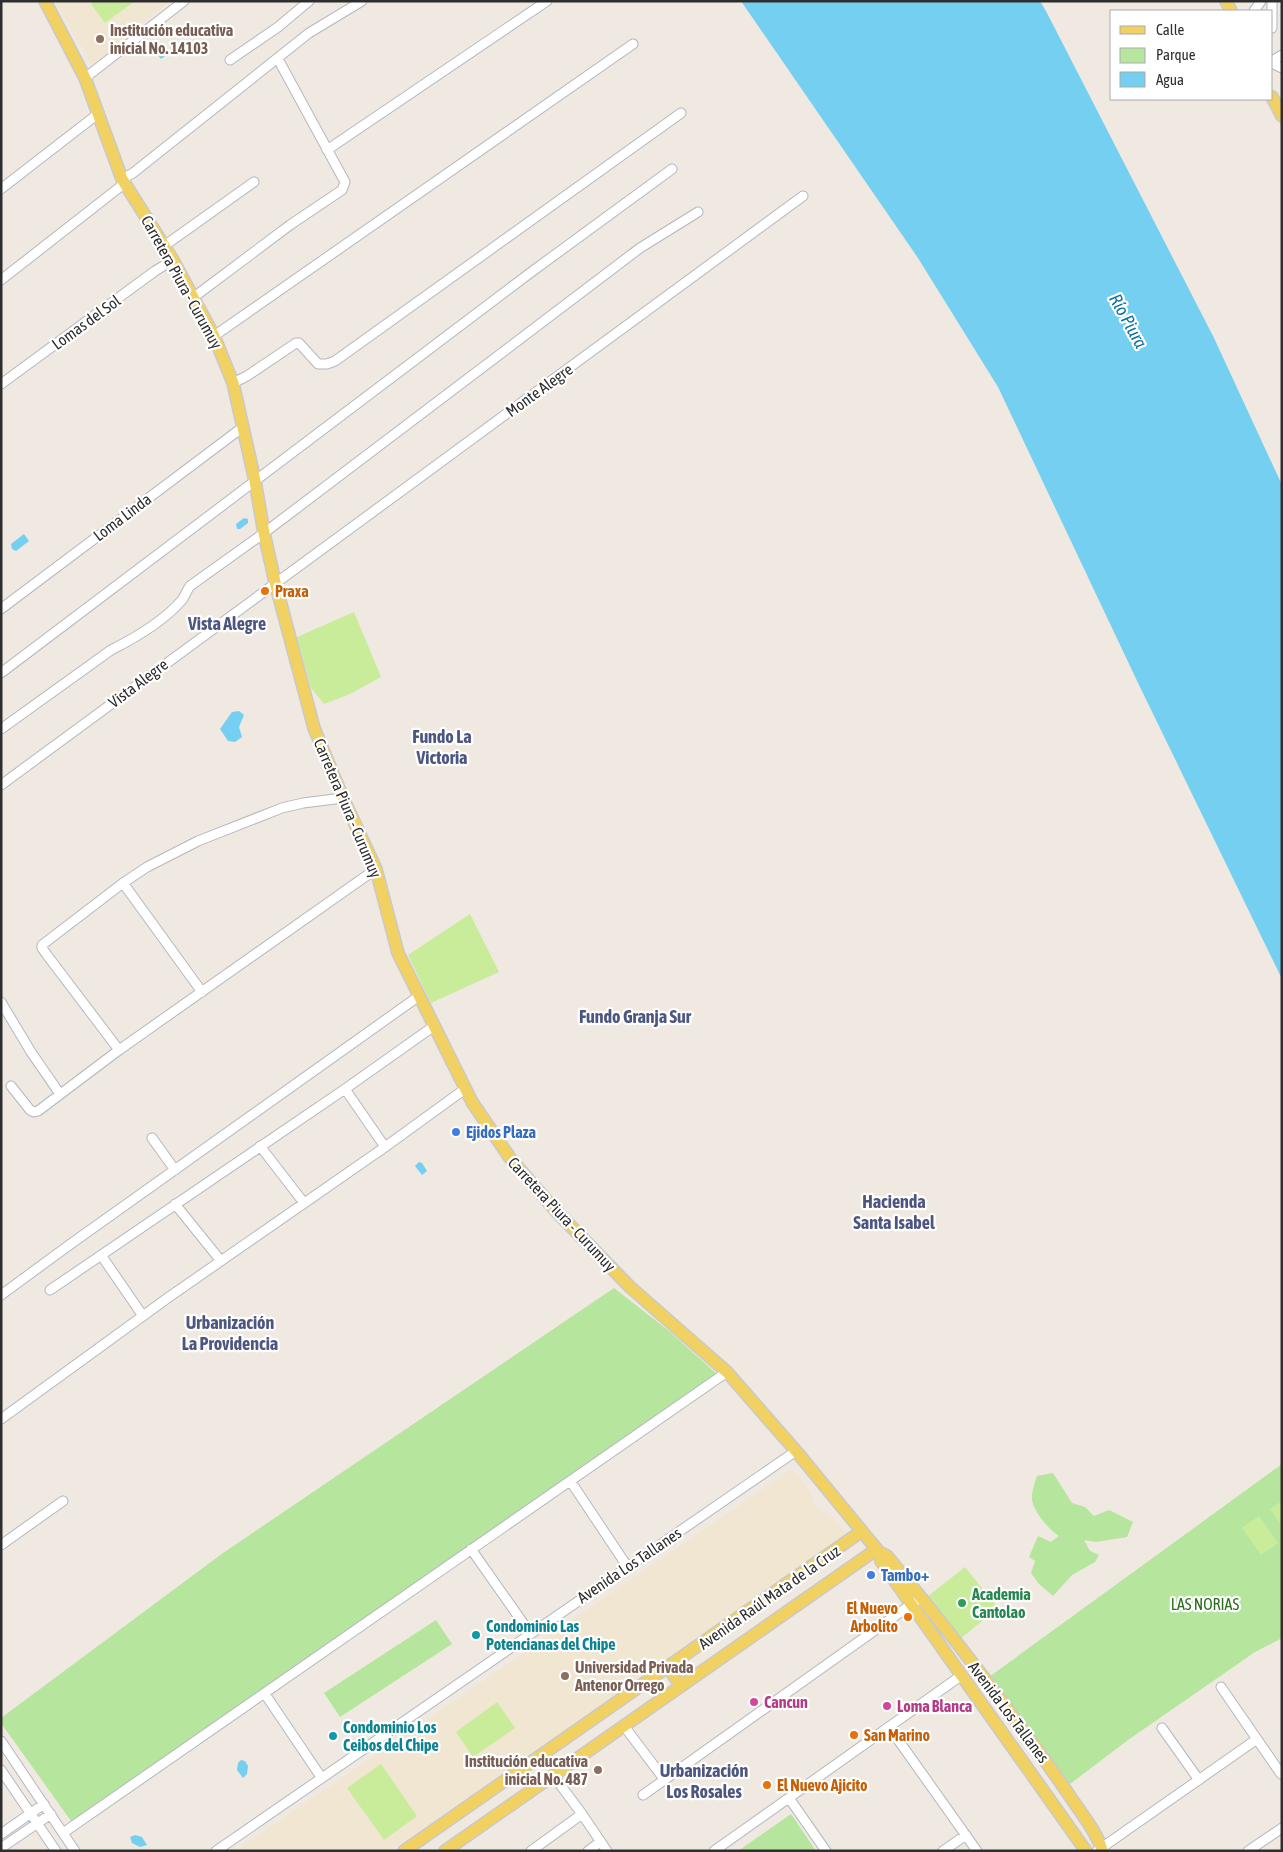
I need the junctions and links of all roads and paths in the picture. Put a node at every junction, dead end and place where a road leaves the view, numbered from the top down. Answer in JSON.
{"nodes":[{"id":1,"x":45,"y":1,"type":"edge"},
{"id":2,"x":184,"y":1,"type":"edge"},
{"id":3,"x":309,"y":1,"type":"edge"},
{"id":4,"x":362,"y":1,"type":"edge"},
{"id":5,"x":547,"y":1,"type":"edge"},
{"id":6,"x":633,"y":44,"type":"dead end"},
{"id":7,"x":278,"y":59,"type":"junction"},
{"id":8,"x":230,"y":60,"type":"dead end"},
{"id":9,"x":85,"y":78,"type":"junction"},
{"id":10,"x":1273,"y":99,"type":"edge"},
{"id":11,"x":99,"y":112,"type":"junction"},
{"id":12,"x":681,"y":112,"type":"dead end"},
{"id":13,"x":1282,"y":116,"type":"edge"},
{"id":14,"x":327,"y":150,"type":"junction"},
{"id":15,"x":672,"y":169,"type":"dead end"},
{"id":16,"x":124,"y":181,"type":"junction"},
{"id":17,"x":254,"y":182,"type":"dead end"},
{"id":18,"x":1,"y":189,"type":"edge"},
{"id":19,"x":802,"y":196,"type":"dead end"},
{"id":20,"x":698,"y":212,"type":"dead end"},
{"id":21,"x":164,"y":246,"type":"junction"},
{"id":22,"x":173,"y":260,"type":"junction"},
{"id":23,"x":1,"y":280,"type":"edge"},
{"id":24,"x":194,"y":297,"type":"junction"},
{"id":25,"x":214,"y":336,"type":"junction"},
{"id":26,"x":233,"y":383,"type":"junction"},
{"id":27,"x":1,"y":384,"type":"edge"},
{"id":28,"x":243,"y":427,"type":"junction"},
{"id":29,"x":255,"y":480,"type":"junction"},
{"id":30,"x":264,"y":533,"type":"junction"},
{"id":31,"x":274,"y":582,"type":"junction"},
{"id":32,"x":1,"y":609,"type":"edge"},
{"id":33,"x":1,"y":673,"type":"edge"},
{"id":34,"x":1,"y":729,"type":"edge"},
{"id":35,"x":1,"y":785,"type":"edge"},
{"id":36,"x":343,"y":798,"type":"junction"},
{"id":37,"x":376,"y":869,"type":"junction"},
{"id":38,"x":122,"y":883,"type":"junction"},
{"id":39,"x":202,"y":992,"type":"junction"},
{"id":40,"x":419,"y":996,"type":"junction"},
{"id":41,"x":1,"y":1002,"type":"edge"},
{"id":42,"x":434,"y":1026,"type":"junction"},
{"id":43,"x":119,"y":1050,"type":"junction"},
{"id":44,"x":11,"y":1086,"type":"dead end"},
{"id":45,"x":345,"y":1089,"type":"junction"},
{"id":46,"x":465,"y":1090,"type":"junction"},
{"id":47,"x":60,"y":1094,"type":"junction"},
{"id":48,"x":152,"y":1138,"type":"dead end"},
{"id":49,"x":260,"y":1146,"type":"junction"},
{"id":50,"x":385,"y":1147,"type":"junction"},
{"id":51,"x":175,"y":1170,"type":"junction"},
{"id":52,"x":304,"y":1203,"type":"junction"},
{"id":53,"x":175,"y":1204,"type":"junction"},
{"id":54,"x":101,"y":1255,"type":"junction"},
{"id":55,"x":221,"y":1261,"type":"junction"},
{"id":56,"x":50,"y":1290,"type":"dead end"},
{"id":57,"x":1,"y":1295,"type":"edge"},
{"id":58,"x":143,"y":1316,"type":"junction"},
{"id":59,"x":727,"y":1372,"type":"junction"},
{"id":60,"x":1,"y":1419,"type":"edge"},
{"id":61,"x":796,"y":1451,"type":"junction"},
{"id":62,"x":571,"y":1482,"type":"junction"},
{"id":63,"x":63,"y":1501,"type":"dead end"},
{"id":64,"x":862,"y":1531,"type":"junction"},
{"id":65,"x":1,"y":1545,"type":"edge"},
{"id":66,"x":472,"y":1549,"type":"junction"},
{"id":67,"x":881,"y":1554,"type":"junction"},
{"id":68,"x":627,"y":1566,"type":"junction"},
{"id":69,"x":921,"y":1597,"type":"junction"},
{"id":70,"x":911,"y":1604,"type":"junction"},
{"id":71,"x":530,"y":1633,"type":"junction"},
{"id":72,"x":668,"y":1667,"type":"junction"},
{"id":73,"x":962,"y":1675,"type":"junction"},
{"id":74,"x":680,"y":1686,"type":"junction"},
{"id":75,"x":1222,"y":1687,"type":"dead end"},
{"id":76,"x":265,"y":1694,"type":"junction"},
{"id":77,"x":624,"y":1726,"type":"junction"},
{"id":78,"x":889,"y":1727,"type":"junction"},
{"id":79,"x":1162,"y":1728,"type":"dead end"},
{"id":80,"x":1257,"y":1739,"type":"junction"},
{"id":81,"x":1,"y":1741,"type":"edge"},
{"id":82,"x":1,"y":1770,"type":"edge"},
{"id":83,"x":1281,"y":1774,"type":"edge"},
{"id":84,"x":553,"y":1775,"type":"junction"},
{"id":85,"x":321,"y":1777,"type":"junction"},
{"id":86,"x":664,"y":1779,"type":"junction"},
{"id":87,"x":1199,"y":1780,"type":"junction"},
{"id":88,"x":643,"y":1795,"type":"dead end"},
{"id":89,"x":789,"y":1798,"type":"junction"},
{"id":90,"x":44,"y":1804,"type":"junction"},
{"id":91,"x":30,"y":1813,"type":"junction"},
{"id":92,"x":51,"y":1814,"type":"junction"},
{"id":93,"x":582,"y":1814,"type":"junction"},
{"id":94,"x":37,"y":1823,"type":"junction"},
{"id":95,"x":1282,"y":1828,"type":"edge"},
{"id":96,"x":63,"y":1833,"type":"junction"},
{"id":97,"x":1,"y":1834,"type":"edge"},
{"id":98,"x":966,"y":1835,"type":"junction"},
{"id":99,"x":600,"y":1842,"type":"junction"},
{"id":100,"x":1,"y":1848,"type":"edge"},
{"id":101,"x":716,"y":1850,"type":"edge"},
{"id":102,"x":1100,"y":1850,"type":"edge"},
{"id":103,"x":56,"y":1851,"type":"edge"},
{"id":104,"x":75,"y":1851,"type":"edge"},
{"id":105,"x":216,"y":1851,"type":"edge"},
{"id":106,"x":404,"y":1851,"type":"edge"},
{"id":107,"x":445,"y":1851,"type":"edge"},
{"id":108,"x":531,"y":1851,"type":"edge"},
{"id":109,"x":588,"y":1851,"type":"edge"},
{"id":110,"x":606,"y":1851,"type":"edge"},
{"id":111,"x":826,"y":1851,"type":"edge"},
{"id":112,"x":943,"y":1851,"type":"edge"},
{"id":113,"x":977,"y":1851,"type":"edge"},
{"id":114,"x":1086,"y":1851,"type":"edge"},
{"id":115,"x":1248,"y":1851,"type":"edge"}],
"edges":[{"from":1,"to":9,"type":"main road","name":"Carretera Piura - Curumuy"},
{"from":2,"to":9,"type":"street"},
{"from":3,"to":8,"type":"street"},
{"from":4,"to":7,"type":"street"},
{"from":5,"to":14,"type":"street"},
{"from":6,"to":25,"type":"street"},
{"from":7,"to":14,"type":"street"},
{"from":7,"to":16,"type":"street"},
{"from":9,"to":11,"type":"main road","name":"Carretera Piura - Curumuy"},
{"from":10,"to":13,"type":"main road"},
{"from":11,"to":16,"type":"main road","name":"Carretera Piura - Curumuy"},
{"from":11,"to":18,"type":"street"},
{"from":12,"to":26,"type":"street"},
{"from":14,"to":24,"type":"street"},
{"from":15,"to":29,"type":"street"},
{"from":16,"to":21,"type":"main road","name":"Carretera Piura - Curumuy"},
{"from":16,"to":23,"type":"street"},
{"from":17,"to":21,"type":"street"},
{"from":19,"to":31,"type":"street","name":"Monte Alegre"},
{"from":20,"to":30,"type":"street"},
{"from":21,"to":22,"type":"main road","name":"Carretera Piura - Curumuy"},
{"from":22,"to":24,"type":"main road","name":"Carretera Piura - Curumuy"},
{"from":22,"to":27,"type":"street","name":"Lomas del Sol"},
{"from":24,"to":25,"type":"main road","name":"Carretera Piura - Curumuy"},
{"from":25,"to":26,"type":"main road","name":"Carretera Piura - Curumuy"},
{"from":26,"to":28,"type":"main road","name":"Carretera Piura - Curumuy"},
{"from":28,"to":29,"type":"main road","name":"Carretera Piura - Curumuy"},
{"from":28,"to":32,"type":"street","name":"Loma Linda"},
{"from":29,"to":30,"type":"main road","name":"Carretera Piura - Curumuy"},
{"from":29,"to":33,"type":"street"},
{"from":30,"to":31,"type":"main road","name":"Carretera Piura - Curumuy"},
{"from":30,"to":34,"type":"street"},
{"from":31,"to":35,"type":"street","name":"Vista Alegre"},
{"from":31,"to":36,"type":"main road","name":"Carretera Piura - Curumuy"},
{"from":36,"to":37,"type":"main road","name":"Carretera Piura - Curumuy"},
{"from":36,"to":38,"type":"street"},
{"from":37,"to":39,"type":"street"},
{"from":37,"to":40,"type":"main road","name":"Carretera Piura - Curumuy"},
{"from":38,"to":39,"type":"street"},
{"from":38,"to":43,"type":"street"},
{"from":39,"to":43,"type":"street"},
{"from":40,"to":42,"type":"main road","name":"Carretera Piura - Curumuy"},
{"from":40,"to":51,"type":"street"},
{"from":41,"to":47,"type":"street"},
{"from":42,"to":45,"type":"street"},
{"from":42,"to":46,"type":"main road","name":"Carretera Piura - Curumuy"},
{"from":43,"to":47,"type":"street"},
{"from":44,"to":47,"type":"street"},
{"from":45,"to":49,"type":"street"},
{"from":45,"to":50,"type":"street"},
{"from":46,"to":50,"type":"street"},
{"from":46,"to":59,"type":"main road","name":"Carretera Piura - Curumuy"},
{"from":48,"to":51,"type":"street"},
{"from":49,"to":52,"type":"street"},
{"from":49,"to":53,"type":"street"},
{"from":50,"to":52,"type":"street"},
{"from":51,"to":57,"type":"street"},
{"from":52,"to":55,"type":"street"},
{"from":53,"to":54,"type":"street"},
{"from":53,"to":55,"type":"street"},
{"from":54,"to":56,"type":"street"},
{"from":54,"to":58,"type":"street"},
{"from":55,"to":58,"type":"street"},
{"from":58,"to":60,"type":"street"},
{"from":59,"to":61,"type":"main road","name":"Carretera Piura - Curumuy"},
{"from":59,"to":62,"type":"street"},
{"from":61,"to":64,"type":"main road","name":"Carretera Piura - Curumuy"},
{"from":61,"to":68,"type":"street","name":"Avenida Los Tallanes"},
{"from":62,"to":66,"type":"street"},
{"from":62,"to":68,"type":"street"},
{"from":63,"to":65,"type":"street"},
{"from":64,"to":67,"type":"main road","name":"Carretera Piura - Curumuy"},
{"from":64,"to":72,"type":"main road","name":"Avenida Raúl Mata de la Cruz"},
{"from":66,"to":71,"type":"street"},
{"from":66,"to":76,"type":"street"},
{"from":67,"to":69,"type":"main road","name":"Avenida Los Tallanes"},
{"from":67,"to":70,"type":"main road","name":"Avenida Los Tallanes"},
{"from":67,"to":74,"type":"main road","name":"Avenida Raúl Mata de la Cruz"},
{"from":68,"to":71,"type":"street","name":"Avenida Los Tallanes"},
{"from":69,"to":70,"type":"street"},
{"from":69,"to":102,"type":"main road","name":"Avenida Los Tallanes"},
{"from":70,"to":73,"type":"main road","name":"Avenida Los Tallanes"},
{"from":70,"to":86,"type":"street"},
{"from":71,"to":85,"type":"street","name":"Avenida Los Tallanes"},
{"from":72,"to":74,"type":"main road"},
{"from":72,"to":106,"type":"main road","name":"Avenida Raúl Mata de la Cruz"},
{"from":73,"to":78,"type":"street"},
{"from":73,"to":114,"type":"main road","name":"Avenida Los Tallanes"},
{"from":74,"to":77,"type":"main road","name":"Avenida Raúl Mata de la Cruz"},
{"from":75,"to":80,"type":"street"},
{"from":76,"to":85,"type":"street"},
{"from":76,"to":96,"type":"street"},
{"from":77,"to":84,"type":"main road","name":"Avenida Raúl Mata de la Cruz"},
{"from":77,"to":86,"type":"street"},
{"from":78,"to":89,"type":"street"},
{"from":78,"to":98,"type":"street"},
{"from":79,"to":87,"type":"street"},
{"from":80,"to":83,"type":"street"},
{"from":80,"to":87,"type":"street"},
{"from":81,"to":90,"type":"street"},
{"from":82,"to":91,"type":"street"},
{"from":84,"to":93,"type":"street"},
{"from":84,"to":107,"type":"main road","name":"Avenida Raúl Mata de la Cruz"},
{"from":85,"to":105,"type":"street","name":"Avenida Los Tallanes"},
{"from":86,"to":88,"type":"street"},
{"from":87,"to":102,"type":"street"},
{"from":89,"to":101,"type":"street"},
{"from":89,"to":111,"type":"street"},
{"from":90,"to":91,"type":"street"},
{"from":90,"to":92,"type":"street"},
{"from":91,"to":94,"type":"street"},
{"from":91,"to":97,"type":"street"},
{"from":92,"to":94,"type":"street"},
{"from":92,"to":96,"type":"street"},
{"from":93,"to":99,"type":"street"},
{"from":93,"to":108,"type":"street"},
{"from":94,"to":100,"type":"street"},
{"from":94,"to":103,"type":"street"},
{"from":95,"to":115,"type":"street"},
{"from":96,"to":104,"type":"street"},
{"from":98,"to":112,"type":"street"},
{"from":98,"to":113,"type":"street"},
{"from":99,"to":109,"type":"street"},
{"from":99,"to":110,"type":"street"}]}
